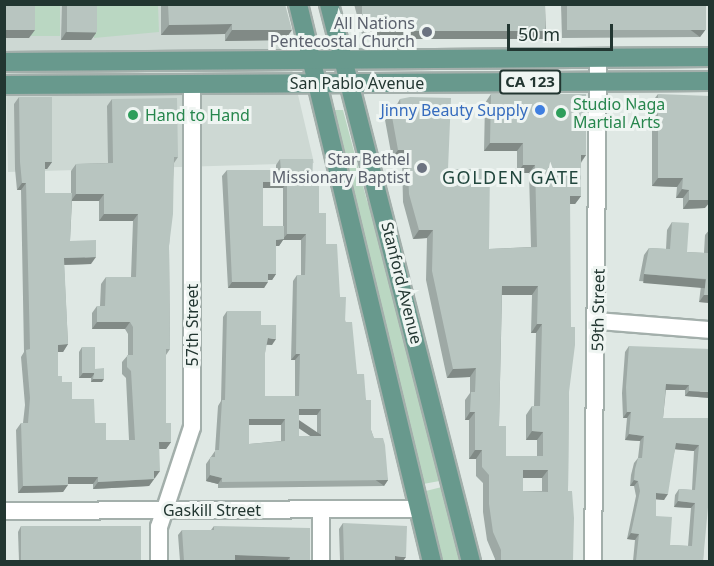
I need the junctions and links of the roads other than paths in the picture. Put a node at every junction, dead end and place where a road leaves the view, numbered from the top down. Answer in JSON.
{"nodes":[{"id":1,"x":298,"y":4,"type":"edge"},
{"id":2,"x":329,"y":4,"type":"edge"},
{"id":3,"x":710,"y":57,"type":"edge"},
{"id":4,"x":598,"y":58,"type":"junction"},
{"id":5,"x":311,"y":60,"type":"junction"},
{"id":6,"x":343,"y":60,"type":"junction"},
{"id":7,"x":4,"y":62,"type":"edge"},
{"id":8,"x":710,"y":81,"type":"edge"},
{"id":9,"x":600,"y":82,"type":"junction"},
{"id":10,"x":315,"y":83,"type":"junction"},
{"id":11,"x":192,"y":84,"type":"junction"},
{"id":12,"x":351,"y":84,"type":"junction"},
{"id":13,"x":4,"y":85,"type":"edge"},
{"id":14,"x":597,"y":321,"type":"junction"},
{"id":15,"x":710,"y":330,"type":"edge"},
{"id":16,"x":165,"y":509,"type":"junction"},
{"id":17,"x":419,"y":509,"type":"junction"},
{"id":18,"x":321,"y":510,"type":"junction"},
{"id":19,"x":4,"y":511,"type":"edge"},
{"id":20,"x":159,"y":561,"type":"edge"},
{"id":21,"x":321,"y":561,"type":"edge"},
{"id":22,"x":432,"y":561,"type":"edge"},
{"id":23,"x":471,"y":561,"type":"edge"},
{"id":24,"x":593,"y":561,"type":"edge"}],
"edges":[{"from":1,"to":5,"type":"main road"},
{"from":2,"to":6,"type":"main road","name":"Stanford Avenue"},
{"from":3,"to":4,"type":"main road","name":"San Pablo Avenue","number":"CA 123"},
{"from":4,"to":6,"type":"main road","name":"San Pablo Avenue","number":"CA 123"},
{"from":4,"to":9,"type":"street","name":"59th Street"},
{"from":5,"to":6,"type":"main road","name":"San Pablo Avenue","number":"CA 123"},
{"from":5,"to":7,"type":"main road","name":"San Pablo Avenue","number":"CA 123"},
{"from":5,"to":10,"type":"main road"},
{"from":6,"to":12,"type":"main road","name":"Stanford Avenue"},
{"from":8,"to":9,"type":"main road","name":"San Pablo Avenue","number":"CA 123"},
{"from":9,"to":12,"type":"main road","name":"San Pablo Avenue","number":"CA 123"},
{"from":9,"to":14,"type":"street","name":"59th Street"},
{"from":10,"to":11,"type":"main road","name":"San Pablo Avenue","number":"CA 123"},
{"from":10,"to":12,"type":"main road","name":"San Pablo Avenue","number":"CA 123"},
{"from":10,"to":17,"type":"main road"},
{"from":11,"to":13,"type":"main road","name":"San Pablo Avenue","number":"CA 123"},
{"from":11,"to":16,"type":"street","name":"57th Street"},
{"from":12,"to":23,"type":"main road","name":"Stanford Avenue"},
{"from":14,"to":15,"type":"street"},
{"from":14,"to":24,"type":"street","name":"59th Street"},
{"from":16,"to":18,"type":"street","name":"Gaskill Street"},
{"from":16,"to":19,"type":"street","name":"Gaskill Street"},
{"from":16,"to":20,"type":"street","name":"57th Street"},
{"from":17,"to":18,"type":"street","name":"Gaskill Street"},
{"from":17,"to":22,"type":"main road"},
{"from":18,"to":21,"type":"street"}]}
